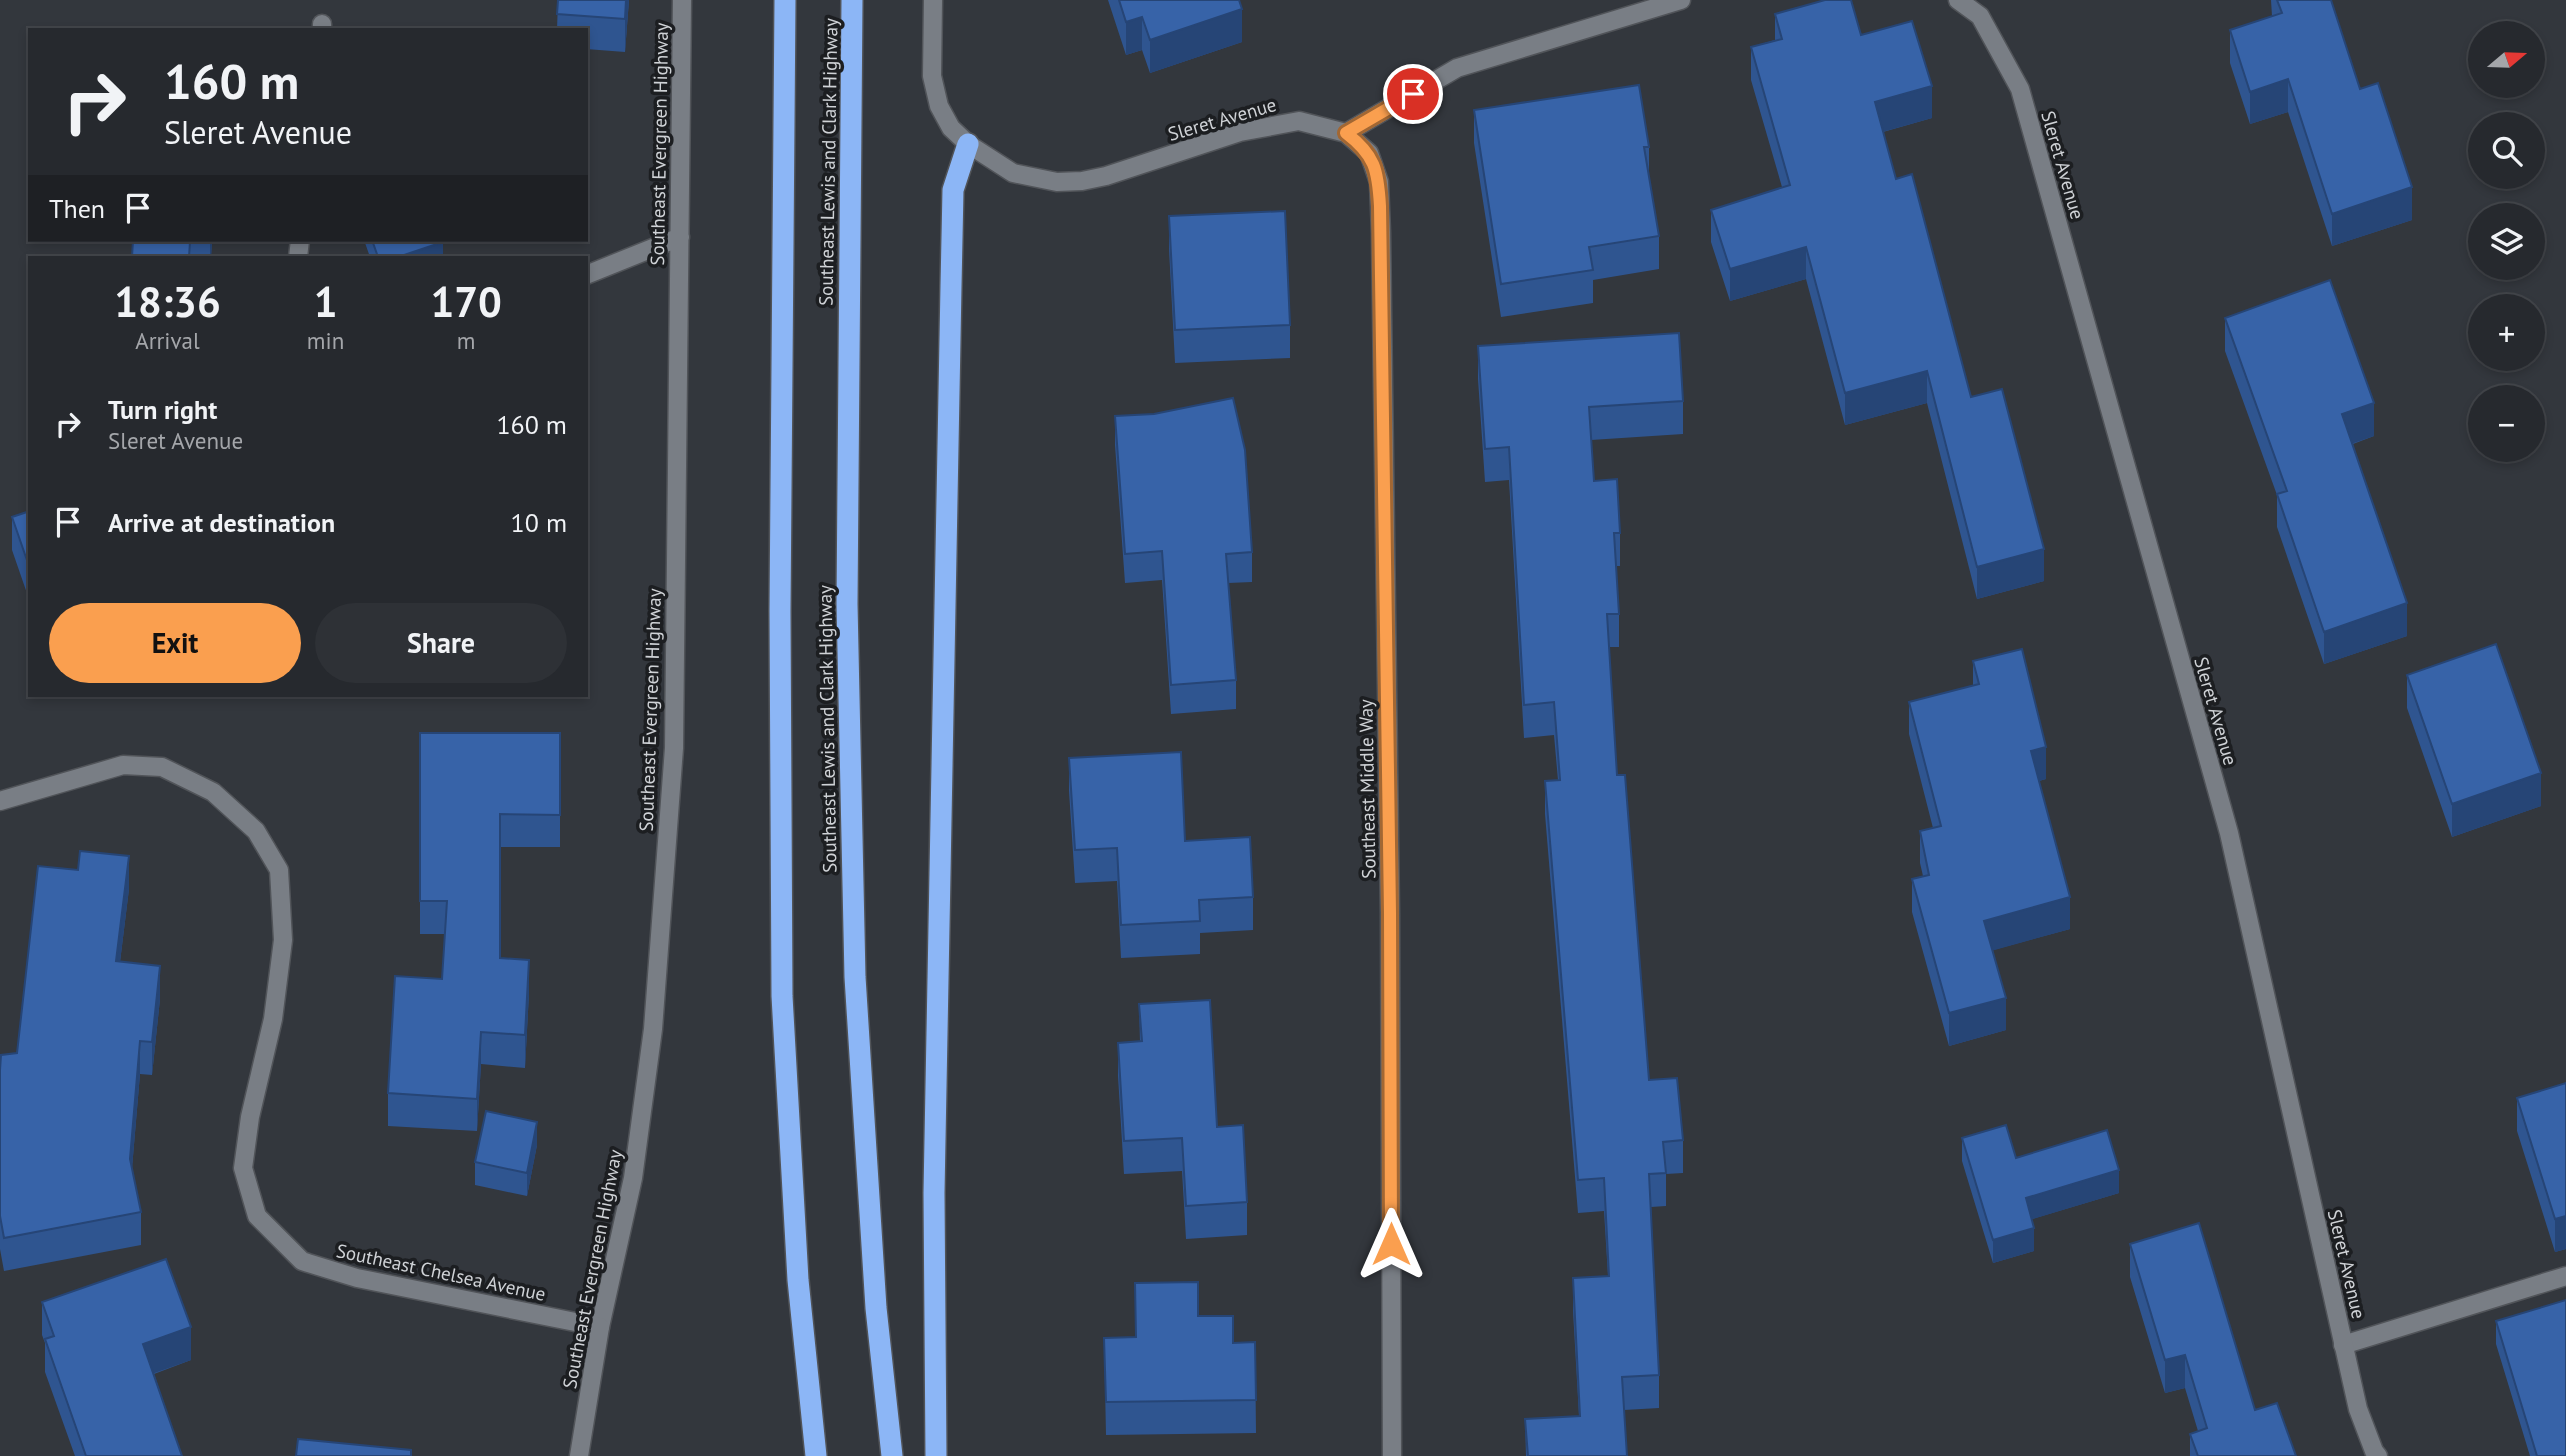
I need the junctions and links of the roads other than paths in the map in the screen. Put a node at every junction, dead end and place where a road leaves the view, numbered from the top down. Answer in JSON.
{"nodes":[{"id":1,"x":682,"y":0,"type":"edge"},
{"id":2,"x":785,"y":0,"type":"edge"},
{"id":3,"x":852,"y":0,"type":"edge"},
{"id":4,"x":933,"y":0,"type":"edge"},
{"id":5,"x":1681,"y":0,"type":"edge"},
{"id":6,"x":1958,"y":0,"type":"edge"},
{"id":7,"x":1346,"y":133,"type":"junction"},
{"id":8,"x":968,"y":144,"type":"junction"},
{"id":9,"x":680,"y":237,"type":"junction"},
{"id":10,"x":588,"y":274,"type":"edge"},
{"id":11,"x":0,"y":801,"type":"edge"},
{"id":12,"x":2566,"y":1276,"type":"edge"},
{"id":13,"x":600,"y":1327,"type":"junction"},
{"id":14,"x":2343,"y":1345,"type":"junction"},
{"id":15,"x":579,"y":1456,"type":"edge"},
{"id":16,"x":816,"y":1456,"type":"edge"},
{"id":17,"x":892,"y":1456,"type":"edge"},
{"id":18,"x":936,"y":1456,"type":"edge"},
{"id":19,"x":1392,"y":1456,"type":"edge"},
{"id":20,"x":2378,"y":1456,"type":"edge"}],
"edges":[{"from":1,"to":9,"type":"street","name":"Southeast Evergreen Highway"},
{"from":2,"to":16,"type":"highway"},
{"from":3,"to":17,"type":"highway","name":"Southeast Lewis and Clark Highway"},
{"from":4,"to":8,"type":"street","name":"Sleret Avenue"},
{"from":5,"to":7,"type":"street"},
{"from":6,"to":14,"type":"street","name":"Sleret Avenue"},
{"from":7,"to":8,"type":"street","name":"Sleret Avenue"},
{"from":7,"to":19,"type":"street","name":"Southeast Middle Way"},
{"from":8,"to":18,"type":"highway"},
{"from":9,"to":10,"type":"street"},
{"from":9,"to":13,"type":"street","name":"Southeast Evergreen Highway"},
{"from":11,"to":13,"type":"street","name":"Southeast Chelsea Avenue"},
{"from":12,"to":14,"type":"street"},
{"from":13,"to":15,"type":"street","name":"Southeast Evergreen Highway"},
{"from":14,"to":20,"type":"street","name":"Sleret Avenue"}]}
